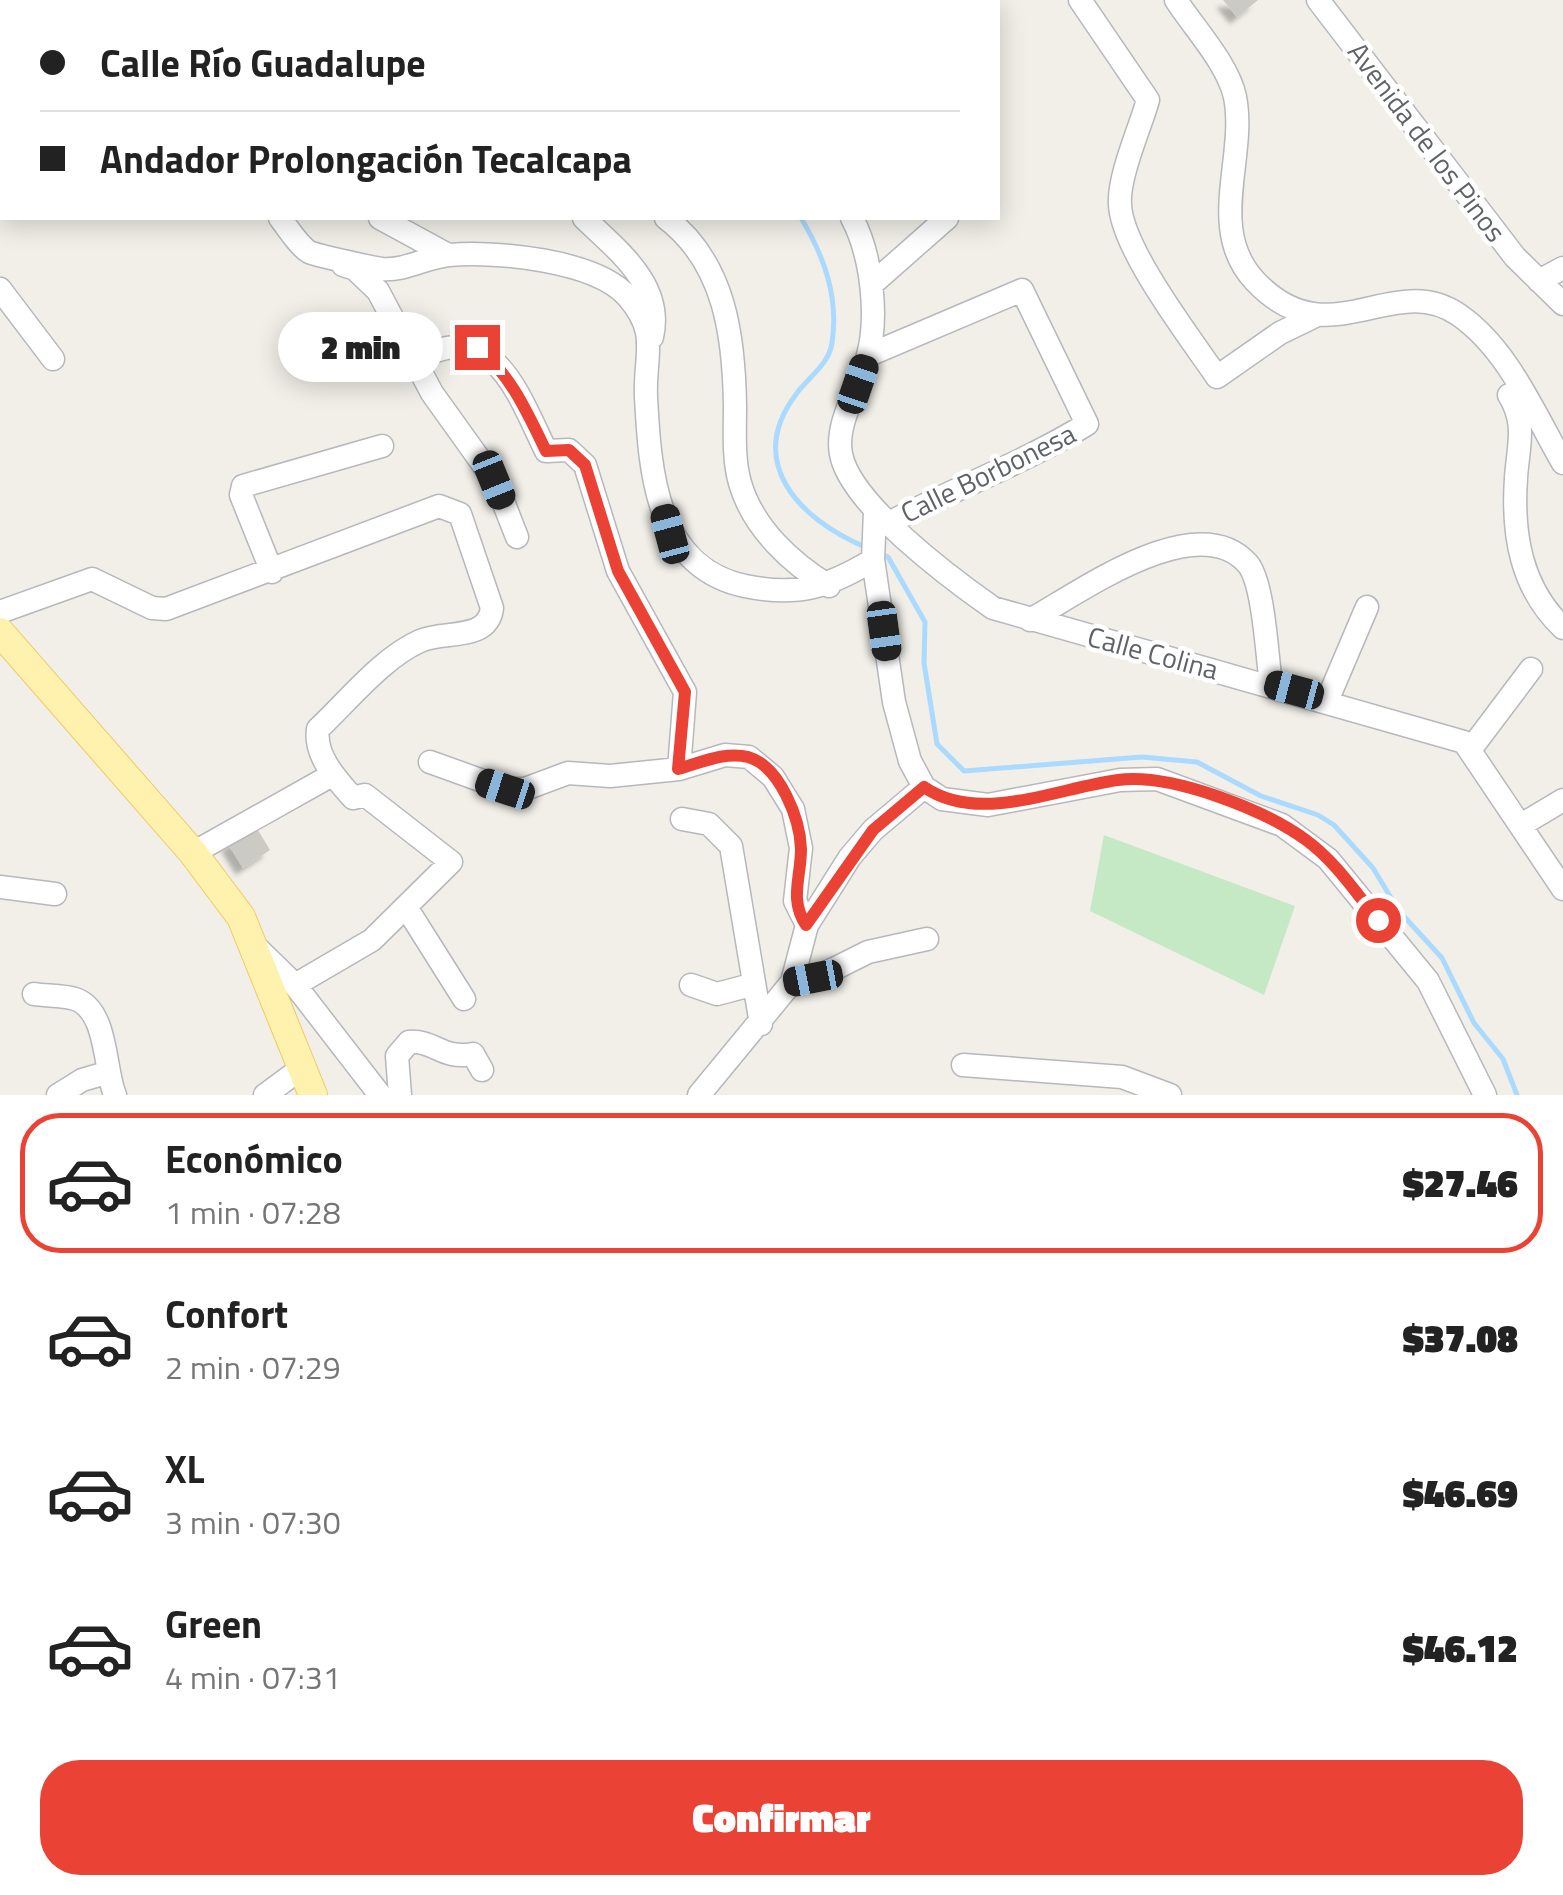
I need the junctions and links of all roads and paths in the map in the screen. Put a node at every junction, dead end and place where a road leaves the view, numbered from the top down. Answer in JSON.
{"nodes":[{"id":1,"x":1080,"y":0,"type":"edge"},
{"id":2,"x":1176,"y":0,"type":"edge"},
{"id":3,"x":1318,"y":0,"type":"edge"},
{"id":4,"x":282,"y":220,"type":"edge"},
{"id":5,"x":384,"y":220,"type":"edge"},
{"id":6,"x":586,"y":220,"type":"edge"},
{"id":7,"x":669,"y":220,"type":"edge"},
{"id":8,"x":853,"y":220,"type":"edge"},
{"id":9,"x":944,"y":220,"type":"edge"},
{"id":10,"x":308,"y":250,"type":"junction"},
{"id":11,"x":448,"y":256,"type":"junction"},
{"id":12,"x":1563,"y":268,"type":"edge"},
{"id":13,"x":1539,"y":281,"type":"junction"},
{"id":14,"x":871,"y":285,"type":"junction"},
{"id":15,"x":0,"y":289,"type":"edge"},
{"id":16,"x":1563,"y":304,"type":"edge"},
{"id":17,"x":1315,"y":316,"type":"junction"},
{"id":18,"x":651,"y":342,"type":"junction"},
{"id":19,"x":1493,"y":348,"type":"junction"},
{"id":20,"x":868,"y":355,"type":"junction"},
{"id":21,"x":52,"y":360,"type":"dead end"},
{"id":22,"x":413,"y":362,"type":"junction"},
{"id":23,"x":382,"y":446,"type":"dead end"},
{"id":24,"x":1563,"y":463,"type":"edge"},
{"id":25,"x":517,"y":536,"type":"dead end"},
{"id":26,"x":877,"y":539,"type":"junction"},
{"id":27,"x":272,"y":572,"type":"junction"},
{"id":28,"x":829,"y":586,"type":"junction"},
{"id":29,"x":1367,"y":607,"type":"dead end"},
{"id":30,"x":0,"y":612,"type":"edge"},
{"id":31,"x":1030,"y":620,"type":"junction"},
{"id":32,"x":1563,"y":628,"type":"edge"},
{"id":33,"x":0,"y":632,"type":"edge"},
{"id":34,"x":1531,"y":669,"type":"dead end"},
{"id":35,"x":1271,"y":684,"type":"junction"},
{"id":36,"x":1327,"y":701,"type":"junction"},
{"id":37,"x":1470,"y":750,"type":"junction"},
{"id":38,"x":430,"y":762,"type":"dead end"},
{"id":39,"x":678,"y":769,"type":"junction"},
{"id":40,"x":332,"y":775,"type":"junction"},
{"id":41,"x":924,"y":787,"type":"junction"},
{"id":42,"x":1563,"y":800,"type":"edge"},
{"id":43,"x":682,"y":820,"type":"dead end"},
{"id":44,"x":1521,"y":825,"type":"junction"},
{"id":45,"x":192,"y":853,"type":"junction"},
{"id":46,"x":0,"y":887,"type":"edge"},
{"id":47,"x":1563,"y":889,"type":"edge"},
{"id":48,"x":55,"y":894,"type":"dead end"},
{"id":49,"x":406,"y":906,"type":"junction"},
{"id":50,"x":806,"y":925,"type":"junction"},
{"id":51,"x":927,"y":939,"type":"dead end"},
{"id":52,"x":256,"y":947,"type":"junction"},
{"id":53,"x":792,"y":982,"type":"junction"},
{"id":54,"x":296,"y":985,"type":"junction"},
{"id":55,"x":691,"y":985,"type":"dead end"},
{"id":56,"x":751,"y":986,"type":"junction"},
{"id":57,"x":34,"y":994,"type":"dead end"},
{"id":58,"x":464,"y":999,"type":"dead end"},
{"id":59,"x":761,"y":1024,"type":"junction"},
{"id":60,"x":963,"y":1065,"type":"dead end"},
{"id":61,"x":302,"y":1067,"type":"junction"},
{"id":62,"x":482,"y":1070,"type":"dead end"},
{"id":63,"x":110,"y":1084,"type":"edge"},
{"id":64,"x":58,"y":1095,"type":"edge"},
{"id":65,"x":265,"y":1095,"type":"edge"},
{"id":66,"x":314,"y":1095,"type":"edge"},
{"id":67,"x":380,"y":1095,"type":"edge"},
{"id":68,"x":400,"y":1095,"type":"edge"},
{"id":69,"x":699,"y":1095,"type":"edge"},
{"id":70,"x":1170,"y":1095,"type":"edge"},
{"id":71,"x":1485,"y":1095,"type":"edge"}],
"edges":[{"from":1,"to":17,"type":"street"},
{"from":2,"to":17,"type":"street"},
{"from":3,"to":13,"type":"street","name":"Avenida de los Pinos"},
{"from":4,"to":10,"type":"street"},
{"from":5,"to":11,"type":"street"},
{"from":6,"to":18,"type":"street"},
{"from":7,"to":28,"type":"street"},
{"from":8,"to":14,"type":"street"},
{"from":9,"to":14,"type":"street"},
{"from":10,"to":11,"type":"street"},
{"from":10,"to":22,"type":"street"},
{"from":11,"to":18,"type":"street"},
{"from":12,"to":13,"type":"street"},
{"from":13,"to":16,"type":"street","name":"Avenida de los Pinos"},
{"from":14,"to":20,"type":"street"},
{"from":15,"to":21,"type":"street"},
{"from":17,"to":19,"type":"street"},
{"from":18,"to":28,"type":"street"},
{"from":19,"to":24,"type":"street"},
{"from":19,"to":32,"type":"street"},
{"from":20,"to":26,"type":"street"},
{"from":20,"to":26,"type":"street","name":"Calle Borbonesa"},
{"from":22,"to":25,"type":"street"},
{"from":22,"to":39,"type":"street"},
{"from":23,"to":27,"type":"street"},
{"from":26,"to":28,"type":"street","name":"Calle Borbonesa"},
{"from":26,"to":31,"type":"street","name":"Calle Colina"},
{"from":26,"to":41,"type":"street"},
{"from":27,"to":30,"type":"street"},
{"from":27,"to":40,"type":"street"},
{"from":29,"to":36,"type":"street"},
{"from":31,"to":35,"type":"street","name":"Calle Colina"},
{"from":31,"to":35,"type":"street"},
{"from":33,"to":45,"type":"main road"},
{"from":34,"to":37,"type":"street"},
{"from":35,"to":36,"type":"street","name":"Calle Colina"},
{"from":36,"to":37,"type":"street","name":"Calle Colina"},
{"from":37,"to":44,"type":"street"},
{"from":38,"to":39,"type":"street"},
{"from":39,"to":50,"type":"street"},
{"from":40,"to":45,"type":"street"},
{"from":40,"to":49,"type":"street"},
{"from":41,"to":50,"type":"street"},
{"from":41,"to":71,"type":"street"},
{"from":42,"to":44,"type":"street"},
{"from":43,"to":56,"type":"street"},
{"from":44,"to":47,"type":"street"},
{"from":45,"to":52,"type":"main road"},
{"from":46,"to":48,"type":"street"},
{"from":49,"to":54,"type":"street"},
{"from":49,"to":58,"type":"street"},
{"from":50,"to":53,"type":"street"},
{"from":51,"to":53,"type":"street"},
{"from":52,"to":54,"type":"street"},
{"from":52,"to":61,"type":"main road"},
{"from":53,"to":59,"type":"street"},
{"from":54,"to":67,"type":"street"},
{"from":55,"to":56,"type":"street"},
{"from":56,"to":59,"type":"street"},
{"from":57,"to":63,"type":"street"},
{"from":59,"to":69,"type":"street"},
{"from":60,"to":70,"type":"street"},
{"from":61,"to":65,"type":"street"},
{"from":61,"to":66,"type":"main road"},
{"from":62,"to":68,"type":"street"},
{"from":63,"to":64,"type":"street"}]}
